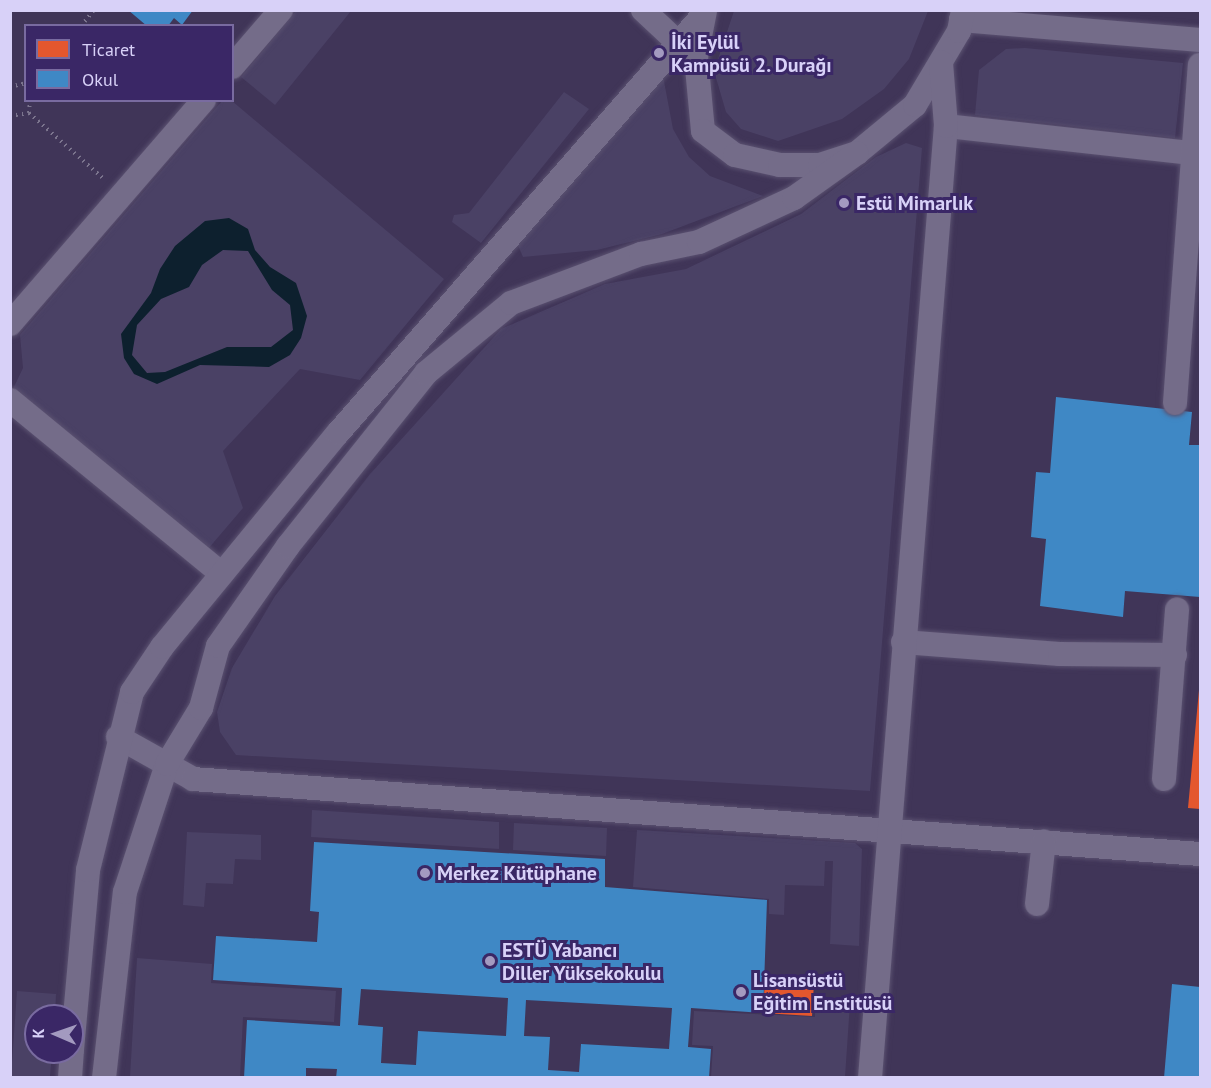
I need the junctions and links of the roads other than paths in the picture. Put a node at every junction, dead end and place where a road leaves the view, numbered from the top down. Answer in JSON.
{"nodes":[{"id":1,"x":281,"y":10,"type":"edge"},
{"id":2,"x":643,"y":10,"type":"edge"},
{"id":3,"x":704,"y":13,"type":"edge"},
{"id":4,"x":963,"y":14,"type":"edge"},
{"id":5,"x":675,"y":40,"type":"junction"},
{"id":6,"x":1200,"y":40,"type":"edge"},
{"id":7,"x":941,"y":62,"type":"junction"},
{"id":8,"x":234,"y":65,"type":"edge"},
{"id":9,"x":1200,"y":65,"type":"edge"},
{"id":10,"x":202,"y":102,"type":"edge"},
{"id":11,"x":946,"y":126,"type":"junction"},
{"id":12,"x":857,"y":153,"type":"junction"},
{"id":13,"x":1196,"y":154,"type":"edge"},
{"id":14,"x":10,"y":324,"type":"edge"},
{"id":15,"x":10,"y":400,"type":"edge"},
{"id":16,"x":1175,"y":404,"type":"dead end"},
{"id":17,"x":222,"y":574,"type":"junction"},
{"id":18,"x":1177,"y":609,"type":"dead end"},
{"id":19,"x":903,"y":642,"type":"junction"},
{"id":20,"x":1175,"y":655,"type":"junction"},
{"id":21,"x":118,"y":737,"type":"junction"},
{"id":22,"x":167,"y":764,"type":"junction"},
{"id":23,"x":1164,"y":779,"type":"dead end"},
{"id":24,"x":888,"y":827,"type":"junction"},
{"id":25,"x":1044,"y":841,"type":"junction"},
{"id":26,"x":1200,"y":854,"type":"edge"},
{"id":27,"x":1037,"y":904,"type":"dead end"},
{"id":28,"x":76,"y":1004,"type":"edge"},
{"id":29,"x":104,"y":1077,"type":"edge"},
{"id":30,"x":870,"y":1077,"type":"edge"}],
"edges":[{"from":1,"to":8,"type":"street"},
{"from":2,"to":5,"type":"street"},
{"from":3,"to":5,"type":"street"},
{"from":3,"to":12,"type":"street"},
{"from":4,"to":6,"type":"street"},
{"from":4,"to":7,"type":"street"},
{"from":5,"to":17,"type":"street"},
{"from":7,"to":11,"type":"street"},
{"from":7,"to":12,"type":"street"},
{"from":9,"to":13,"type":"street"},
{"from":10,"to":14,"type":"street"},
{"from":11,"to":13,"type":"street"},
{"from":11,"to":19,"type":"street"},
{"from":12,"to":22,"type":"street"},
{"from":13,"to":16,"type":"street"},
{"from":15,"to":17,"type":"street"},
{"from":17,"to":21,"type":"street"},
{"from":18,"to":20,"type":"street"},
{"from":19,"to":20,"type":"street"},
{"from":19,"to":24,"type":"street"},
{"from":20,"to":23,"type":"street"},
{"from":21,"to":22,"type":"street"},
{"from":21,"to":28,"type":"street"},
{"from":22,"to":24,"type":"street"},
{"from":22,"to":29,"type":"street"},
{"from":24,"to":25,"type":"street"},
{"from":24,"to":30,"type":"street"},
{"from":25,"to":26,"type":"street"},
{"from":25,"to":27,"type":"street"}]}
